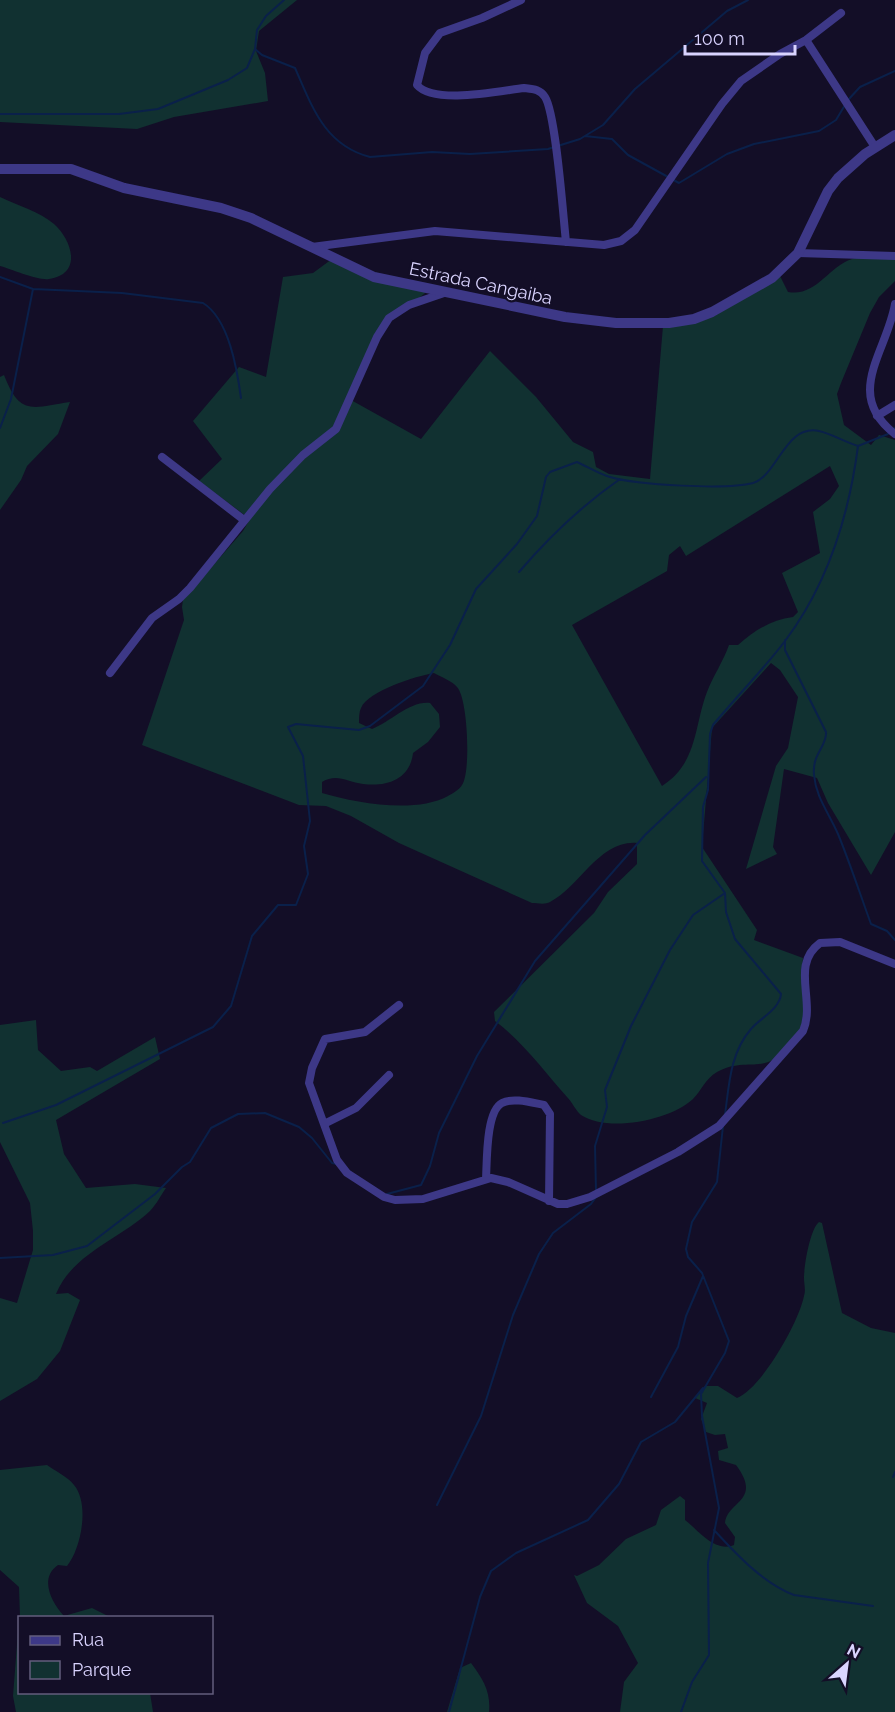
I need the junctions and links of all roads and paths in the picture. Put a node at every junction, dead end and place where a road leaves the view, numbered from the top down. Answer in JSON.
{"nodes":[{"id":1,"x":521,"y":0,"type":"edge"},
{"id":2,"x":841,"y":13,"type":"dead end"},
{"id":3,"x":806,"y":40,"type":"junction"},
{"id":4,"x":895,"y":135,"type":"edge"},
{"id":5,"x":875,"y":147,"type":"junction"},
{"id":6,"x":0,"y":168,"type":"edge"},
{"id":7,"x":566,"y":242,"type":"junction"},
{"id":8,"x":312,"y":247,"type":"junction"},
{"id":9,"x":798,"y":253,"type":"junction"},
{"id":10,"x":895,"y":256,"type":"edge"},
{"id":11,"x":448,"y":292,"type":"junction"},
{"id":12,"x":895,"y":304,"type":"edge"},
{"id":13,"x":895,"y":405,"type":"edge"},
{"id":14,"x":877,"y":416,"type":"junction"},
{"id":15,"x":895,"y":434,"type":"edge"},
{"id":16,"x":162,"y":457,"type":"dead end"},
{"id":17,"x":244,"y":520,"type":"junction"},
{"id":18,"x":110,"y":673,"type":"dead end"},
{"id":19,"x":895,"y":964,"type":"edge"},
{"id":20,"x":399,"y":1005,"type":"dead end"},
{"id":21,"x":389,"y":1075,"type":"dead end"},
{"id":22,"x":324,"y":1124,"type":"junction"},
{"id":23,"x":486,"y":1179,"type":"junction"},
{"id":24,"x":549,"y":1201,"type":"junction"}],
"edges":[{"from":1,"to":7,"type":"street"},
{"from":2,"to":3,"type":"street"},
{"from":3,"to":5,"type":"street"},
{"from":3,"to":7,"type":"street"},
{"from":4,"to":5,"type":"street","name":"Estrada Cangaiba"},
{"from":5,"to":9,"type":"street","name":"Estrada Cangaiba"},
{"from":6,"to":8,"type":"street","name":"Estrada Cangaiba"},
{"from":7,"to":8,"type":"street"},
{"from":8,"to":11,"type":"street","name":"Estrada Cangaiba"},
{"from":9,"to":10,"type":"street"},
{"from":9,"to":11,"type":"street","name":"Estrada Cangaiba"},
{"from":11,"to":17,"type":"street"},
{"from":12,"to":14,"type":"street"},
{"from":13,"to":14,"type":"street"},
{"from":14,"to":15,"type":"street"},
{"from":16,"to":17,"type":"street"},
{"from":17,"to":18,"type":"street"},
{"from":19,"to":24,"type":"street"},
{"from":20,"to":22,"type":"street"},
{"from":21,"to":22,"type":"street"},
{"from":22,"to":23,"type":"street"},
{"from":23,"to":24,"type":"street"},
{"from":23,"to":24,"type":"street"}]}
